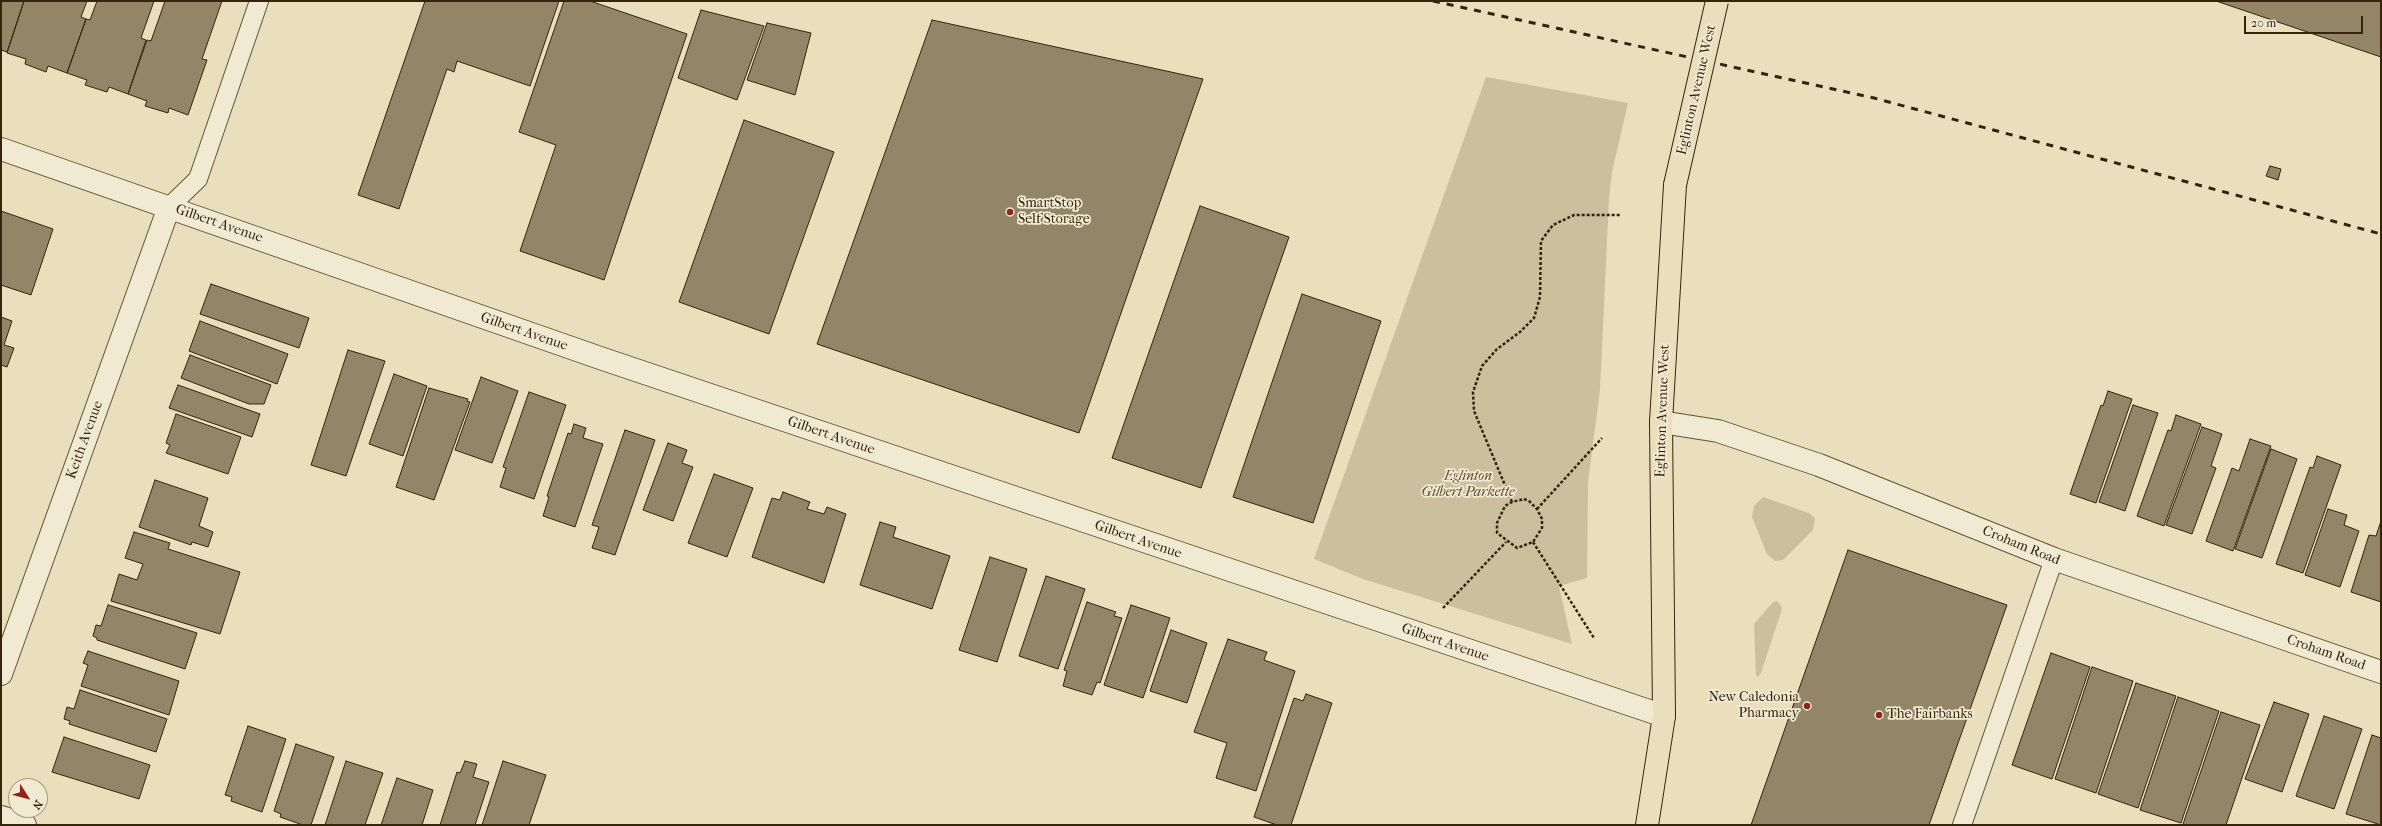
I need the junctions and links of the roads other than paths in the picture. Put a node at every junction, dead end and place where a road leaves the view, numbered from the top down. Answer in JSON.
{"nodes":[{"id":1,"x":259,"y":1,"type":"edge"},
{"id":2,"x":1717,"y":1,"type":"edge"},
{"id":3,"x":1,"y":149,"type":"edge"},
{"id":4,"x":169,"y":207,"type":"junction"},
{"id":5,"x":1661,"y":422,"type":"junction"},
{"id":6,"x":2054,"y":559,"type":"junction"},
{"id":7,"x":2381,"y":672,"type":"edge"},
{"id":8,"x":1,"y":674,"type":"edge"},
{"id":9,"x":1664,"y":716,"type":"junction"},
{"id":10,"x":1,"y":817,"type":"edge"},
{"id":11,"x":25,"y":825,"type":"edge"},
{"id":12,"x":1646,"y":825,"type":"edge"},
{"id":13,"x":1962,"y":825,"type":"edge"}],
"edges":[{"from":1,"to":4,"type":"lane"},
{"from":2,"to":5,"type":"main road","name":"Eglinton Avenue West","bridge":true},
{"from":3,"to":4,"type":"street","name":"Gilbert Avenue"},
{"from":4,"to":8,"type":"street","name":"Keith Avenue"},
{"from":4,"to":9,"type":"street","name":"Gilbert Avenue"},
{"from":5,"to":6,"type":"street","name":"Croham Road"},
{"from":5,"to":9,"type":"main road","name":"Eglinton Avenue West"},
{"from":6,"to":7,"type":"street","name":"Croham Road"},
{"from":6,"to":13,"type":"lane"},
{"from":9,"to":12,"type":"main road","name":"Eglinton Avenue West"},
{"from":10,"to":11,"type":"street"}]}
